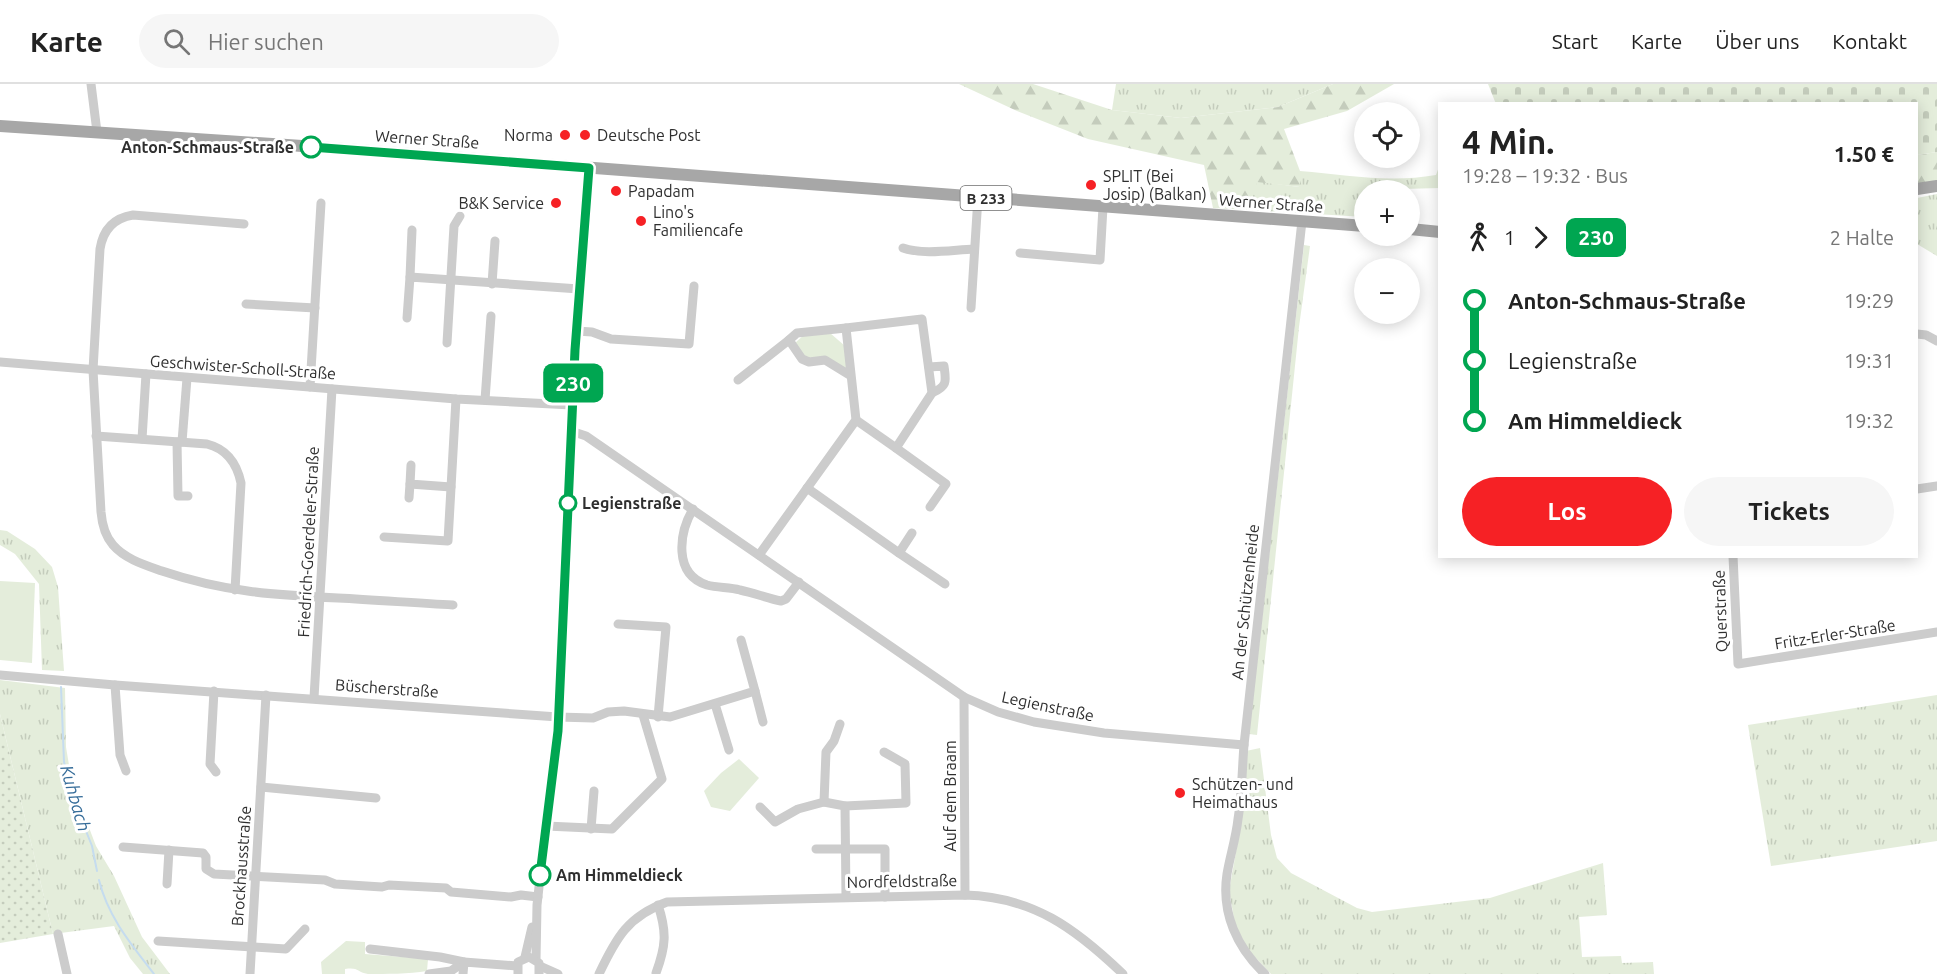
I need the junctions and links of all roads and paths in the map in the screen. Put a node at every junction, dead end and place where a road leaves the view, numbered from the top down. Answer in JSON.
{"nodes":[{"id":1,"x":91,"y":84,"type":"edge"},
{"id":2,"x":0,"y":126,"type":"edge"},
{"id":3,"x":97,"y":132,"type":"junction"},
{"id":4,"x":589,"y":168,"type":"junction"},
{"id":5,"x":1937,"y":186,"type":"edge"},
{"id":6,"x":1918,"y":189,"type":"edge"},
{"id":7,"x":978,"y":197,"type":"junction"},
{"id":8,"x":321,"y":203,"type":"dead end"},
{"id":9,"x":1103,"y":207,"type":"junction"},
{"id":10,"x":460,"y":216,"type":"dead end"},
{"id":11,"x":1302,"y":221,"type":"junction"},
{"id":12,"x":244,"y":224,"type":"dead end"},
{"id":13,"x":1354,"y":225,"type":"edge"},
{"id":14,"x":412,"y":230,"type":"dead end"},
{"id":15,"x":1420,"y":230,"type":"edge"},
{"id":16,"x":1438,"y":232,"type":"edge"},
{"id":17,"x":495,"y":241,"type":"dead end"},
{"id":18,"x":903,"y":248,"type":"dead end"},
{"id":19,"x":974,"y":249,"type":"junction"},
{"id":20,"x":1020,"y":253,"type":"dead end"},
{"id":21,"x":410,"y":277,"type":"junction"},
{"id":22,"x":450,"y":281,"type":"junction"},
{"id":23,"x":492,"y":284,"type":"junction"},
{"id":24,"x":694,"y":286,"type":"dead end"},
{"id":25,"x":579,"y":289,"type":"junction"},
{"id":26,"x":246,"y":304,"type":"dead end"},
{"id":27,"x":315,"y":308,"type":"junction"},
{"id":28,"x":971,"y":308,"type":"dead end"},
{"id":29,"x":491,"y":315,"type":"dead end"},
{"id":30,"x":407,"y":318,"type":"dead end"},
{"id":31,"x":846,"y":328,"type":"junction"},
{"id":32,"x":576,"y":331,"type":"junction"},
{"id":33,"x":1918,"y":334,"type":"edge"},
{"id":34,"x":789,"y":340,"type":"junction"},
{"id":35,"x":1937,"y":341,"type":"edge"},
{"id":36,"x":447,"y":343,"type":"dead end"},
{"id":37,"x":0,"y":362,"type":"edge"},
{"id":38,"x":929,"y":368,"type":"junction"},
{"id":39,"x":93,"y":370,"type":"junction"},
{"id":40,"x":146,"y":374,"type":"junction"},
{"id":41,"x":851,"y":376,"type":"junction"},
{"id":42,"x":187,"y":378,"type":"junction"},
{"id":43,"x":738,"y":380,"type":"dead end"},
{"id":44,"x":310,"y":387,"type":"junction"},
{"id":45,"x":332,"y":389,"type":"junction"},
{"id":46,"x":932,"y":393,"type":"junction"},
{"id":47,"x":456,"y":399,"type":"junction"},
{"id":48,"x":484,"y":400,"type":"junction"},
{"id":49,"x":572,"y":405,"type":"junction"},
{"id":50,"x":855,"y":420,"type":"junction"},
{"id":51,"x":571,"y":431,"type":"junction"},
{"id":52,"x":96,"y":436,"type":"junction"},
{"id":53,"x":142,"y":439,"type":"junction"},
{"id":54,"x":180,"y":442,"type":"junction"},
{"id":55,"x":896,"y":448,"type":"junction"},
{"id":56,"x":411,"y":465,"type":"dead end"},
{"id":57,"x":410,"y":484,"type":"junction"},
{"id":58,"x":1937,"y":486,"type":"edge"},
{"id":59,"x":451,"y":487,"type":"junction"},
{"id":60,"x":807,"y":488,"type":"junction"},
{"id":61,"x":1918,"y":489,"type":"edge"},
{"id":62,"x":188,"y":496,"type":"dead end"},
{"id":63,"x":409,"y":498,"type":"dead end"},
{"id":64,"x":930,"y":507,"type":"dead end"},
{"id":65,"x":693,"y":509,"type":"junction"},
{"id":66,"x":912,"y":533,"type":"dead end"},
{"id":67,"x":384,"y":537,"type":"dead end"},
{"id":68,"x":899,"y":553,"type":"junction"},
{"id":69,"x":759,"y":555,"type":"junction"},
{"id":70,"x":1733,"y":558,"type":"edge"},
{"id":71,"x":799,"y":582,"type":"junction"},
{"id":72,"x":945,"y":584,"type":"dead end"},
{"id":73,"x":235,"y":590,"type":"junction"},
{"id":74,"x":319,"y":598,"type":"junction"},
{"id":75,"x":453,"y":605,"type":"dead end"},
{"id":76,"x":618,"y":624,"type":"dead end"},
{"id":77,"x":1937,"y":633,"type":"edge"},
{"id":78,"x":741,"y":640,"type":"dead end"},
{"id":79,"x":1738,"y":664,"type":"joint"},
{"id":80,"x":0,"y":675,"type":"edge"},
{"id":81,"x":115,"y":685,"type":"junction"},
{"id":82,"x":214,"y":691,"type":"junction"},
{"id":83,"x":755,"y":691,"type":"junction"},
{"id":84,"x":266,"y":695,"type":"junction"},
{"id":85,"x":964,"y":697,"type":"junction"},
{"id":86,"x":314,"y":698,"type":"junction"},
{"id":87,"x":715,"y":704,"type":"junction"},
{"id":88,"x":643,"y":715,"type":"junction"},
{"id":89,"x":558,"y":717,"type":"junction"},
{"id":90,"x":658,"y":717,"type":"junction"},
{"id":91,"x":763,"y":722,"type":"dead end"},
{"id":92,"x":840,"y":724,"type":"dead end"},
{"id":93,"x":1244,"y":745,"type":"junction"},
{"id":94,"x":729,"y":750,"type":"dead end"},
{"id":95,"x":884,"y":752,"type":"dead end"},
{"id":96,"x":126,"y":771,"type":"dead end"},
{"id":97,"x":216,"y":772,"type":"dead end"},
{"id":98,"x":261,"y":787,"type":"junction"},
{"id":99,"x":594,"y":791,"type":"dead end"},
{"id":100,"x":376,"y":798,"type":"dead end"},
{"id":101,"x":824,"y":802,"type":"junction"},
{"id":102,"x":845,"y":806,"type":"junction"},
{"id":103,"x":760,"y":807,"type":"dead end"},
{"id":104,"x":546,"y":826,"type":"junction"},
{"id":105,"x":591,"y":829,"type":"junction"},
{"id":106,"x":123,"y":847,"type":"dead end"},
{"id":107,"x":816,"y":849,"type":"dead end"},
{"id":108,"x":169,"y":850,"type":"junction"},
{"id":109,"x":845,"y":850,"type":"junction"},
{"id":110,"x":256,"y":877,"type":"junction"},
{"id":111,"x":167,"y":884,"type":"dead end"},
{"id":112,"x":965,"y":895,"type":"junction"},
{"id":113,"x":538,"y":897,"type":"junction"},
{"id":114,"x":846,"y":897,"type":"junction"},
{"id":115,"x":885,"y":897,"type":"junction"},
{"id":116,"x":658,"y":905,"type":"junction"},
{"id":117,"x":536,"y":920,"type":"junction"},
{"id":118,"x":305,"y":929,"type":"dead end"},
{"id":119,"x":58,"y":934,"type":"dead end"},
{"id":120,"x":158,"y":941,"type":"dead end"},
{"id":121,"x":251,"y":947,"type":"junction"},
{"id":122,"x":370,"y":949,"type":"dead end"},
{"id":123,"x":440,"y":957,"type":"junction"},
{"id":124,"x":525,"y":957,"type":"junction"},
{"id":125,"x":464,"y":962,"type":"junction"},
{"id":126,"x":538,"y":967,"type":"edge"},
{"id":127,"x":518,"y":970,"type":"edge"},
{"id":128,"x":434,"y":973,"type":"edge"},
{"id":129,"x":656,"y":973,"type":"edge"},
{"id":130,"x":67,"y":974,"type":"edge"},
{"id":131,"x":250,"y":974,"type":"edge"},
{"id":132,"x":463,"y":974,"type":"edge"},
{"id":133,"x":558,"y":974,"type":"edge"},
{"id":134,"x":599,"y":974,"type":"edge"},
{"id":135,"x":1123,"y":974,"type":"edge"},
{"id":136,"x":1265,"y":974,"type":"edge"}],
"edges":[{"from":1,"to":3,"type":"street"},
{"from":2,"to":3,"type":"main road","name":"Werner Straße","number":"B 233"},
{"from":3,"to":4,"type":"main road","name":"Werner Straße","number":"B 233"},
{"from":4,"to":7,"type":"main road","name":"Werner Straße","number":"B 233"},
{"from":4,"to":25,"type":"street"},
{"from":5,"to":6,"type":"main road"},
{"from":7,"to":9,"type":"main road","name":"Werner Straße","number":"B 233"},
{"from":7,"to":19,"type":"street"},
{"from":8,"to":27,"type":"street"},
{"from":9,"to":11,"type":"main road","name":"Werner Straße","number":"B 233"},
{"from":9,"to":20,"type":"street"},
{"from":10,"to":22,"type":"street"},
{"from":11,"to":13,"type":"main road","name":"Werner Straße","number":"B 233"},
{"from":11,"to":93,"type":"street","name":"An der Schützenheide"},
{"from":12,"to":39,"type":"street"},
{"from":14,"to":21,"type":"street"},
{"from":15,"to":16,"type":"main road"},
{"from":17,"to":23,"type":"street"},
{"from":18,"to":19,"type":"street"},
{"from":19,"to":28,"type":"street"},
{"from":21,"to":22,"type":"street"},
{"from":21,"to":30,"type":"street"},
{"from":22,"to":23,"type":"street"},
{"from":22,"to":36,"type":"street"},
{"from":23,"to":25,"type":"street"},
{"from":24,"to":32,"type":"street"},
{"from":25,"to":32,"type":"street"},
{"from":26,"to":27,"type":"street"},
{"from":27,"to":44,"type":"street"},
{"from":29,"to":48,"type":"street"},
{"from":31,"to":34,"type":"street"},
{"from":31,"to":38,"type":"street"},
{"from":31,"to":41,"type":"street"},
{"from":32,"to":49,"type":"street"},
{"from":33,"to":35,"type":"street"},
{"from":34,"to":41,"type":"street"},
{"from":34,"to":43,"type":"street"},
{"from":37,"to":39,"type":"street","name":"Geschwister-Scholl-Straße"},
{"from":38,"to":46,"type":"street"},
{"from":38,"to":46,"type":"street"},
{"from":39,"to":40,"type":"street","name":"Geschwister-Scholl-Straße"},
{"from":39,"to":52,"type":"street"},
{"from":40,"to":42,"type":"street","name":"Geschwister-Scholl-Straße"},
{"from":40,"to":53,"type":"street"},
{"from":41,"to":50,"type":"street"},
{"from":42,"to":44,"type":"street","name":"Geschwister-Scholl-Straße"},
{"from":42,"to":54,"type":"street"},
{"from":44,"to":45,"type":"street","name":"Geschwister-Scholl-Straße"},
{"from":45,"to":47,"type":"street","name":"Geschwister-Scholl-Straße"},
{"from":45,"to":74,"type":"street","name":"Friedrich-Goerdeler-Straße"},
{"from":46,"to":55,"type":"street"},
{"from":47,"to":48,"type":"street","name":"Geschwister-Scholl-Straße"},
{"from":47,"to":59,"type":"street"},
{"from":48,"to":49,"type":"street","name":"Geschwister-Scholl-Straße"},
{"from":49,"to":51,"type":"street"},
{"from":50,"to":55,"type":"street"},
{"from":50,"to":60,"type":"street"},
{"from":51,"to":65,"type":"street","name":"Legienstraße"},
{"from":51,"to":89,"type":"street"},
{"from":52,"to":53,"type":"street"},
{"from":52,"to":73,"type":"street"},
{"from":53,"to":54,"type":"street"},
{"from":54,"to":62,"type":"street"},
{"from":54,"to":73,"type":"street"},
{"from":55,"to":64,"type":"street"},
{"from":56,"to":57,"type":"street"},
{"from":57,"to":59,"type":"street"},
{"from":57,"to":63,"type":"street"},
{"from":58,"to":61,"type":"street"},
{"from":59,"to":67,"type":"street"},
{"from":60,"to":68,"type":"street"},
{"from":60,"to":69,"type":"street"},
{"from":65,"to":69,"type":"street","name":"Legienstraße"},
{"from":65,"to":71,"type":"street"},
{"from":66,"to":68,"type":"street"},
{"from":68,"to":72,"type":"street"},
{"from":69,"to":71,"type":"street","name":"Legienstraße"},
{"from":70,"to":79,"type":"street","name":"Querstraße"},
{"from":71,"to":85,"type":"street","name":"Legienstraße"},
{"from":73,"to":74,"type":"street"},
{"from":74,"to":75,"type":"street"},
{"from":74,"to":86,"type":"street","name":"Friedrich-Goerdeler-Straße"},
{"from":76,"to":90,"type":"street"},
{"from":77,"to":79,"type":"street","name":"Fritz-Erler-Straße"},
{"from":78,"to":83,"type":"street"},
{"from":80,"to":81,"type":"street","name":"Büscherstraße"},
{"from":81,"to":82,"type":"street","name":"Büscherstraße"},
{"from":81,"to":96,"type":"street"},
{"from":82,"to":84,"type":"street","name":"Büscherstraße"},
{"from":82,"to":97,"type":"street"},
{"from":83,"to":87,"type":"street","name":"Büscherstraße"},
{"from":83,"to":91,"type":"street"},
{"from":84,"to":86,"type":"street","name":"Büscherstraße"},
{"from":84,"to":98,"type":"street","name":"Brockhausstraße"},
{"from":85,"to":93,"type":"street","name":"Legienstraße"},
{"from":85,"to":112,"type":"street","name":"Auf dem Braam"},
{"from":86,"to":89,"type":"street","name":"Büscherstraße"},
{"from":87,"to":90,"type":"street","name":"Büscherstraße"},
{"from":87,"to":94,"type":"street"},
{"from":88,"to":89,"type":"street","name":"Büscherstraße"},
{"from":88,"to":90,"type":"street","name":"Büscherstraße"},
{"from":88,"to":105,"type":"street"},
{"from":89,"to":104,"type":"street"},
{"from":92,"to":101,"type":"street"},
{"from":93,"to":136,"type":"street","name":"An der Schützenheide"},
{"from":95,"to":102,"type":"street"},
{"from":98,"to":100,"type":"street","name":"Brockhausstraße"},
{"from":98,"to":110,"type":"street","name":"Brockhausstraße"},
{"from":99,"to":105,"type":"street"},
{"from":101,"to":102,"type":"street"},
{"from":101,"to":103,"type":"street"},
{"from":102,"to":109,"type":"street"},
{"from":104,"to":105,"type":"street"},
{"from":104,"to":113,"type":"street"},
{"from":106,"to":108,"type":"street"},
{"from":107,"to":109,"type":"street"},
{"from":108,"to":110,"type":"street"},
{"from":108,"to":111,"type":"street"},
{"from":109,"to":114,"type":"street"},
{"from":109,"to":115,"type":"street"},
{"from":110,"to":113,"type":"street"},
{"from":110,"to":121,"type":"street","name":"Brockhausstraße"},
{"from":112,"to":115,"type":"street","name":"Nordfeldstraße"},
{"from":112,"to":135,"type":"street","name":"Nordfeldstraße"},
{"from":113,"to":117,"type":"street"},
{"from":114,"to":115,"type":"street","name":"Nordfeldstraße"},
{"from":114,"to":116,"type":"street","name":"Nordfeldstraße"},
{"from":116,"to":129,"type":"street"},
{"from":116,"to":134,"type":"street","name":"Nordfeldstraße"},
{"from":117,"to":124,"type":"street"},
{"from":117,"to":126,"type":"street"},
{"from":118,"to":121,"type":"street","name":"Brockhausstraße"},
{"from":119,"to":130,"type":"street"},
{"from":120,"to":121,"type":"street","name":"Brockhausstraße"},
{"from":121,"to":131,"type":"street","name":"Brockhausstraße"},
{"from":122,"to":123,"type":"street"},
{"from":123,"to":125,"type":"street"},
{"from":123,"to":128,"type":"street"},
{"from":124,"to":126,"type":"street"},
{"from":124,"to":127,"type":"street"},
{"from":125,"to":127,"type":"street"},
{"from":125,"to":128,"type":"street"},
{"from":125,"to":132,"type":"street"},
{"from":126,"to":133,"type":"street"}]}
